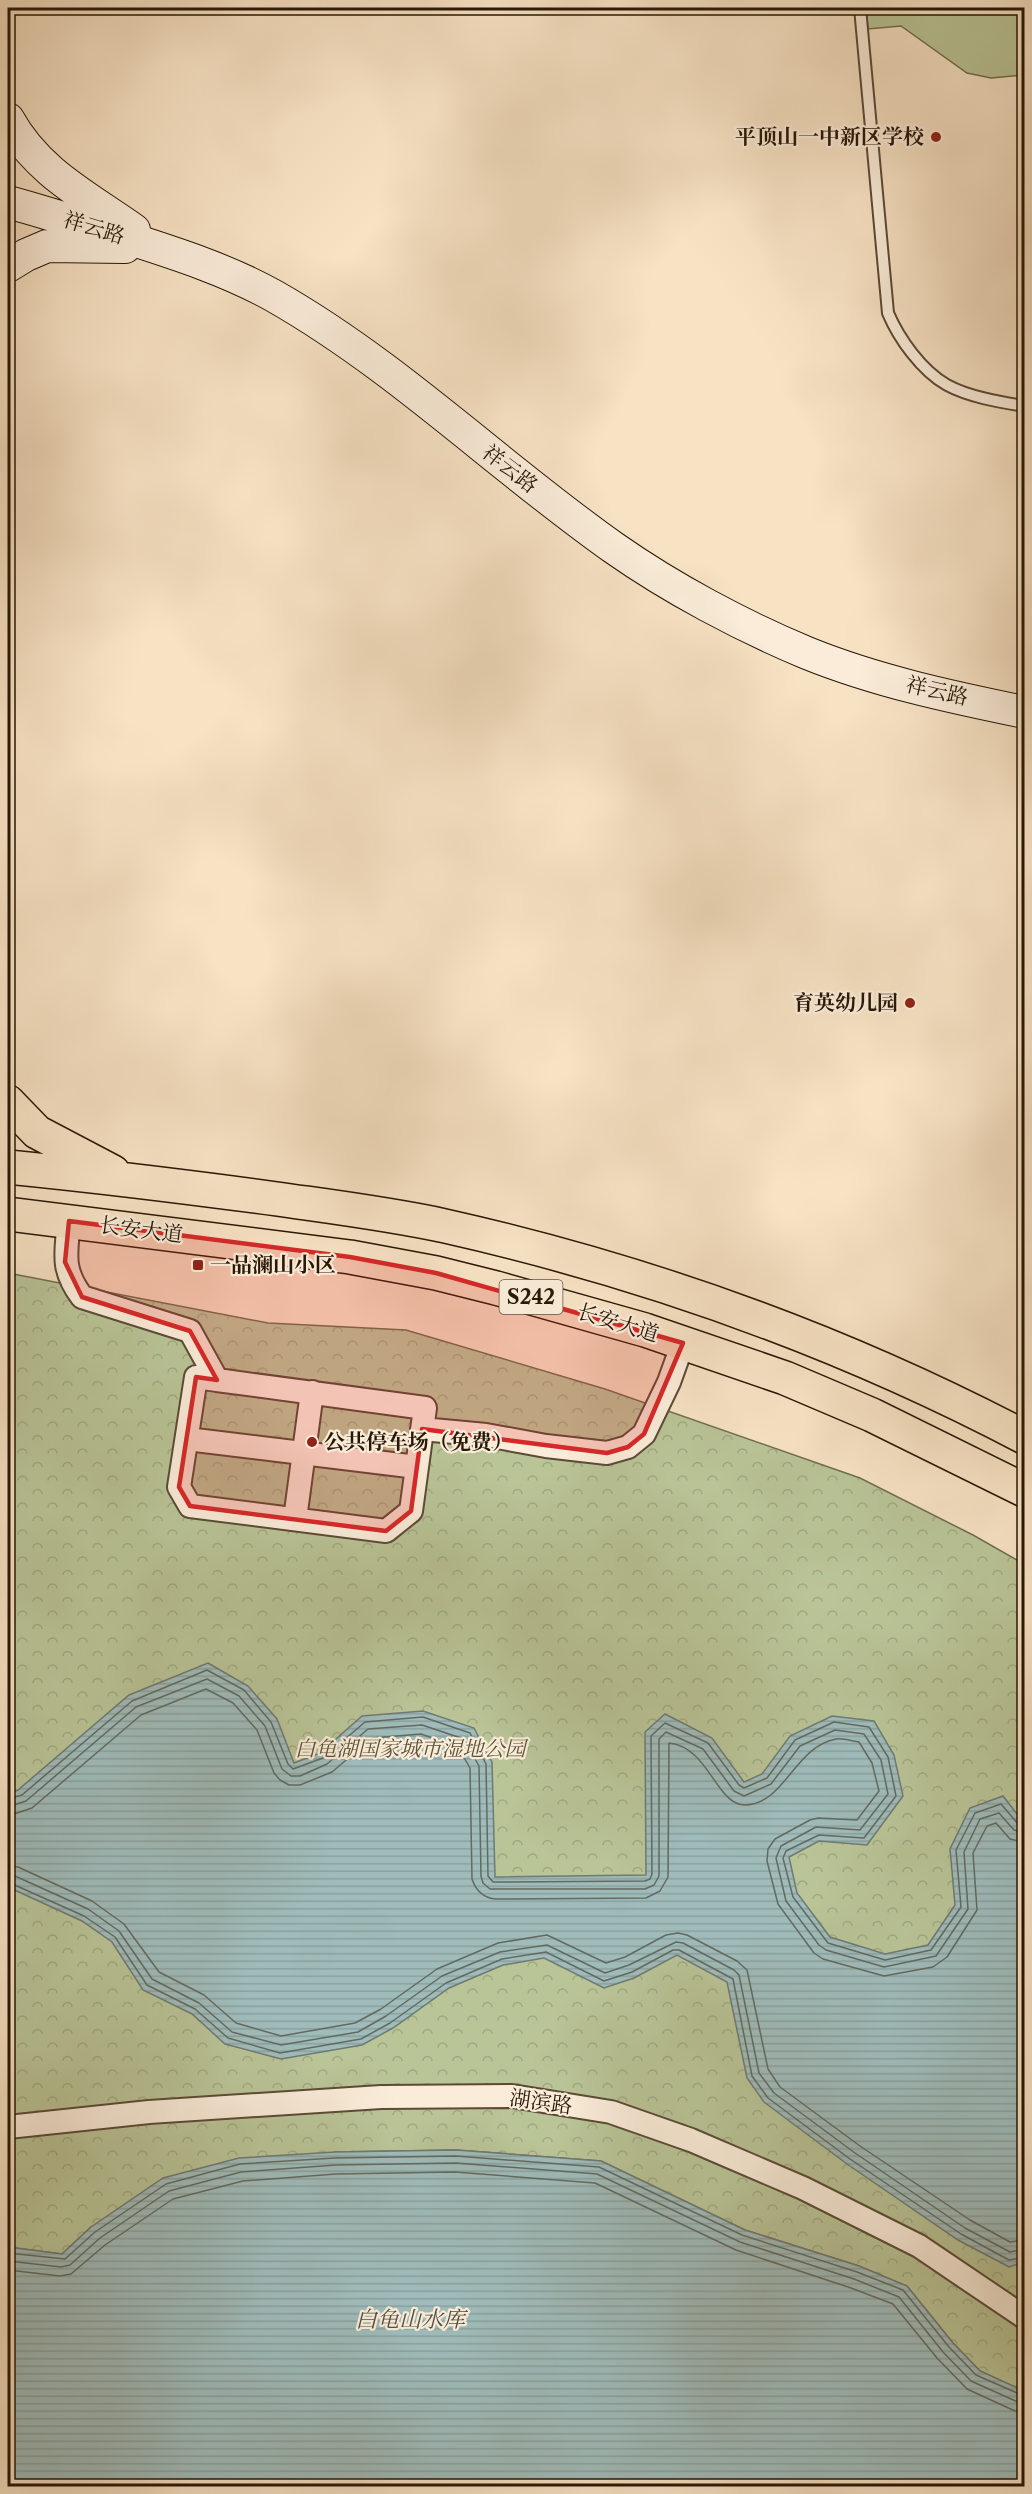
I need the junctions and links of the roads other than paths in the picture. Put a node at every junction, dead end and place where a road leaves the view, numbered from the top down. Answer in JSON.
{"nodes":[{"id":1,"x":860,"y":8,"type":"edge"},
{"id":2,"x":8,"y":118,"type":"edge"},
{"id":3,"x":8,"y":201,"type":"edge"},
{"id":4,"x":159,"y":248,"type":"junction"},
{"id":5,"x":8,"y":266,"type":"edge"},
{"id":6,"x":1024,"y":406,"type":"edge"},
{"id":7,"x":1021,"y":708,"type":"edge"},
{"id":8,"x":8,"y":1102,"type":"edge"},
{"id":9,"x":8,"y":1167,"type":"edge"},
{"id":10,"x":128,"y":1180,"type":"junction"},
{"id":11,"x":8,"y":1214,"type":"edge"},
{"id":12,"x":69,"y":1221,"type":"junction"},
{"id":13,"x":683,"y":1343,"type":"junction"},
{"id":14,"x":217,"y":1380,"type":"junction"},
{"id":15,"x":312,"y":1392,"type":"junction"},
{"id":16,"x":422,"y":1430,"type":"junction"},
{"id":17,"x":1024,"y":1437,"type":"edge"},
{"id":18,"x":187,"y":1439,"type":"junction"},
{"id":19,"x":304,"y":1452,"type":"junction"},
{"id":20,"x":417,"y":1467,"type":"junction"},
{"id":21,"x":1024,"y":1490,"type":"edge"},
{"id":22,"x":295,"y":1519,"type":"junction"},
{"id":23,"x":8,"y":2127,"type":"edge"},
{"id":24,"x":1024,"y":2318,"type":"edge"}],
"edges":[{"from":1,"to":6,"type":"lane"},
{"from":2,"to":4,"type":"main road"},
{"from":3,"to":4,"type":"main road","name":"祥云路"},
{"from":4,"to":5,"type":"main road"},
{"from":4,"to":7,"type":"main road","name":"祥云路"},
{"from":8,"to":10,"type":"main road"},
{"from":9,"to":10,"type":"main road","number":"S242"},
{"from":10,"to":17,"type":"main road","number":"S242"},
{"from":11,"to":12,"type":"main road","name":"长安大道","number":"S242"},
{"from":12,"to":13,"type":"main road","name":"长安大道","number":"S242"},
{"from":12,"to":14,"type":"street"},
{"from":13,"to":16,"type":"street"},
{"from":13,"to":21,"type":"main road","name":"长安大道","number":"S242"},
{"from":14,"to":15,"type":"street"},
{"from":14,"to":18,"type":"street"},
{"from":15,"to":16,"type":"street"},
{"from":15,"to":19,"type":"street"},
{"from":16,"to":20,"type":"street"},
{"from":18,"to":19,"type":"street"},
{"from":18,"to":22,"type":"street"},
{"from":19,"to":20,"type":"street"},
{"from":19,"to":22,"type":"street"},
{"from":20,"to":22,"type":"street"},
{"from":23,"to":24,"type":"street","name":"湖滨路"}]}
